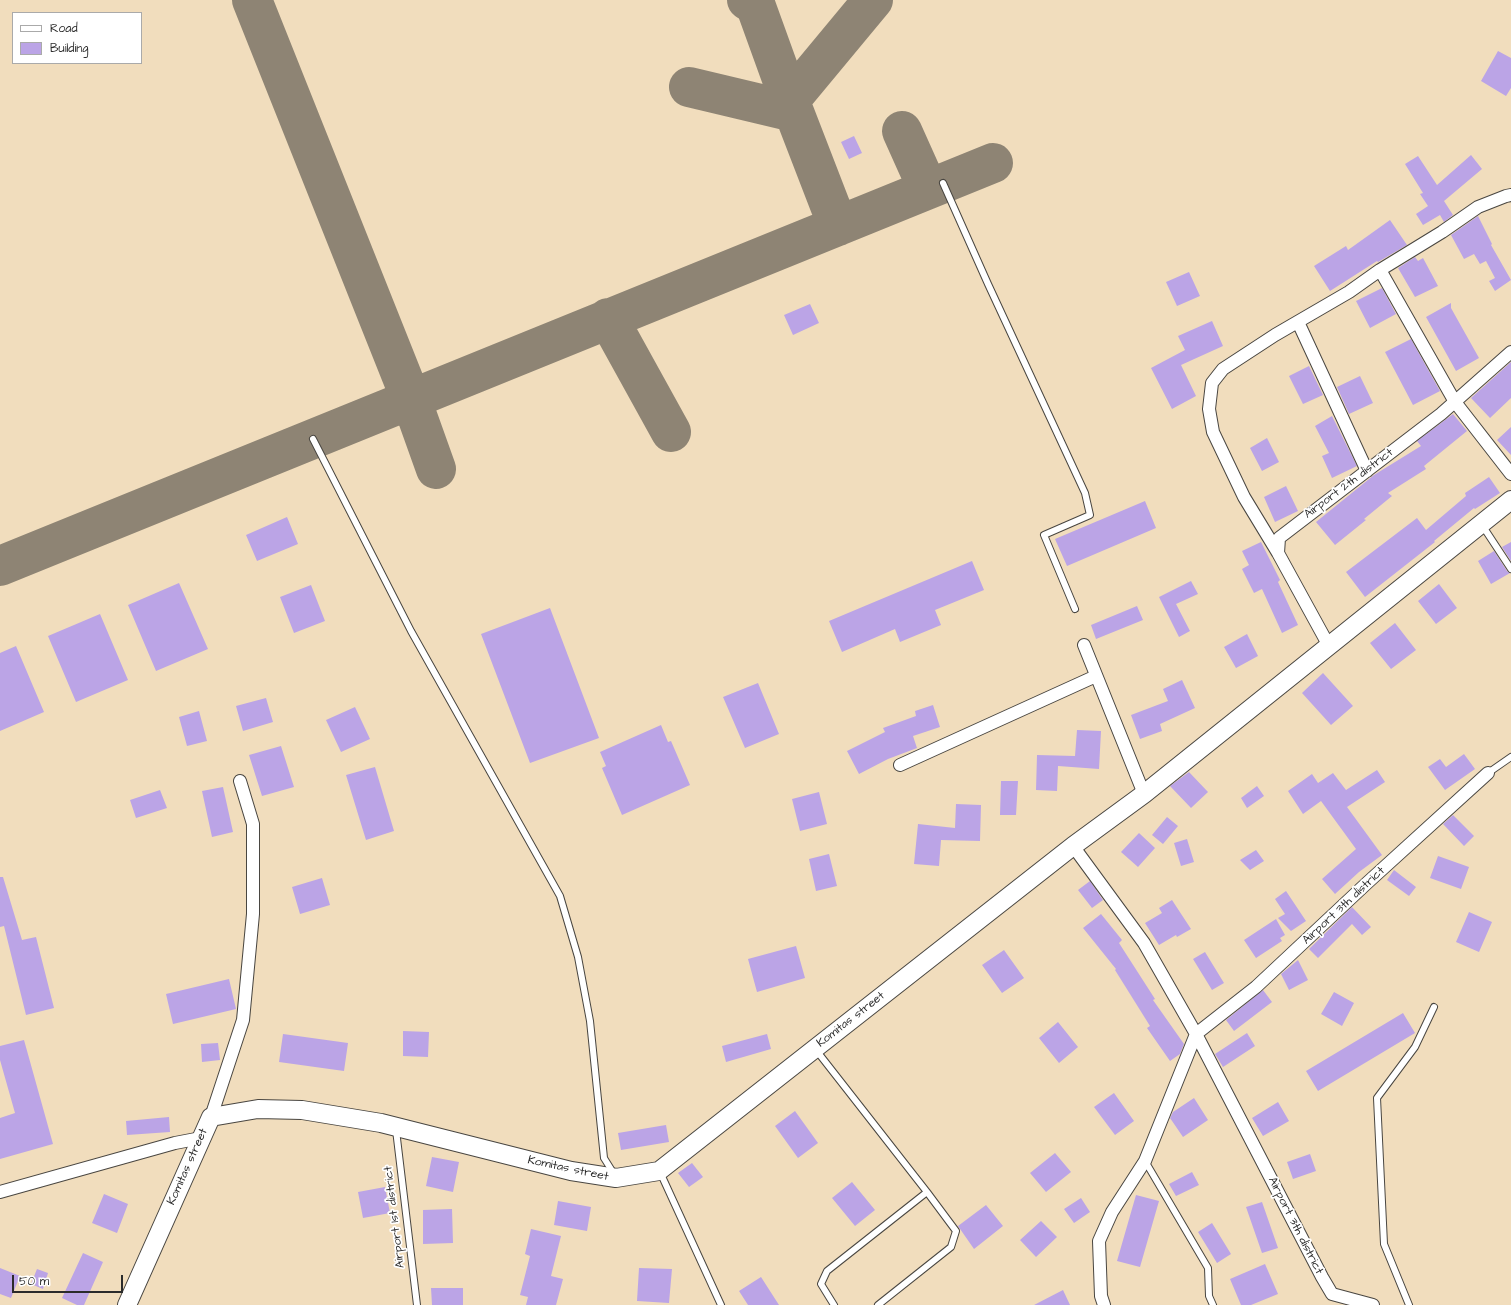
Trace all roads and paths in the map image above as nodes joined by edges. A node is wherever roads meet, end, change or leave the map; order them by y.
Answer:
1 (943, 183) dead end
2 (1511, 196) edge
3 (1380, 270) junction
4 (1298, 322) junction
5 (1511, 352) edge
6 (1455, 402) junction
7 (313, 439) dead end
8 (1366, 471) junction
9 (1511, 474) edge
10 (1511, 500) edge
11 (1481, 524) junction
12 (1278, 553) junction
13 (1511, 569) edge
14 (1075, 610) dead end
15 (1084, 645) dead end
16 (1329, 646) junction
17 (1096, 676) junction
18 (1511, 757) edge
19 (900, 765) dead end
20 (1488, 773) joint
21 (240, 781) dead end
22 (1144, 794) junction
23 (1073, 846) junction
24 (1434, 1007) dead end
25 (1196, 1034) junction
26 (815, 1049) junction
27 (211, 1117) junction
28 (396, 1127) junction
29 (201, 1138) junction
30 (1145, 1161) junction
31 (659, 1171) junction
32 (616, 1178) junction
33 (0, 1192) edge
34 (927, 1192) junction
35 (128, 1305) edge
36 (417, 1305) edge
37 (721, 1305) edge
38 (834, 1305) edge
39 (878, 1305) edge
40 (1104, 1305) edge
41 (1213, 1305) edge
42 (1373, 1305) edge
43 (1409, 1305) edge

1 - 14 lane
2 - 3 street
3 - 4 street
3 - 6 street
4 - 8 street
4 - 12 street
5 - 6 street, Airport 2th district
6 - 8 street, Airport 2th district
6 - 9 street
7 - 32 lane
8 - 12 street, Airport 2th district
10 - 11 main road, Komitas street
11 - 13 lane
11 - 16 main road, Komitas street
12 - 16 street
15 - 17 street
16 - 22 main road, Komitas street
17 - 19 street
17 - 22 street
18 - 20 lane
20 - 25 street, Airport 3th district
21 - 27 street
22 - 23 main road, Komitas street
23 - 25 street, Airport 3th district
23 - 26 main road, Komitas street
24 - 43 lane
25 - 30 street
25 - 42 street, Airport 3th district
26 - 31 main road, Komitas street
26 - 34 lane
27 - 28 main road, Komitas street
27 - 29 main road, Komitas street
28 - 32 main road, Komitas street
28 - 36 lane, Airport 1st district
29 - 33 street
29 - 35 main road, Komitas street
30 - 40 street
30 - 41 lane
31 - 32 main road, Komitas street
31 - 37 lane
34 - 38 lane
34 - 39 lane

